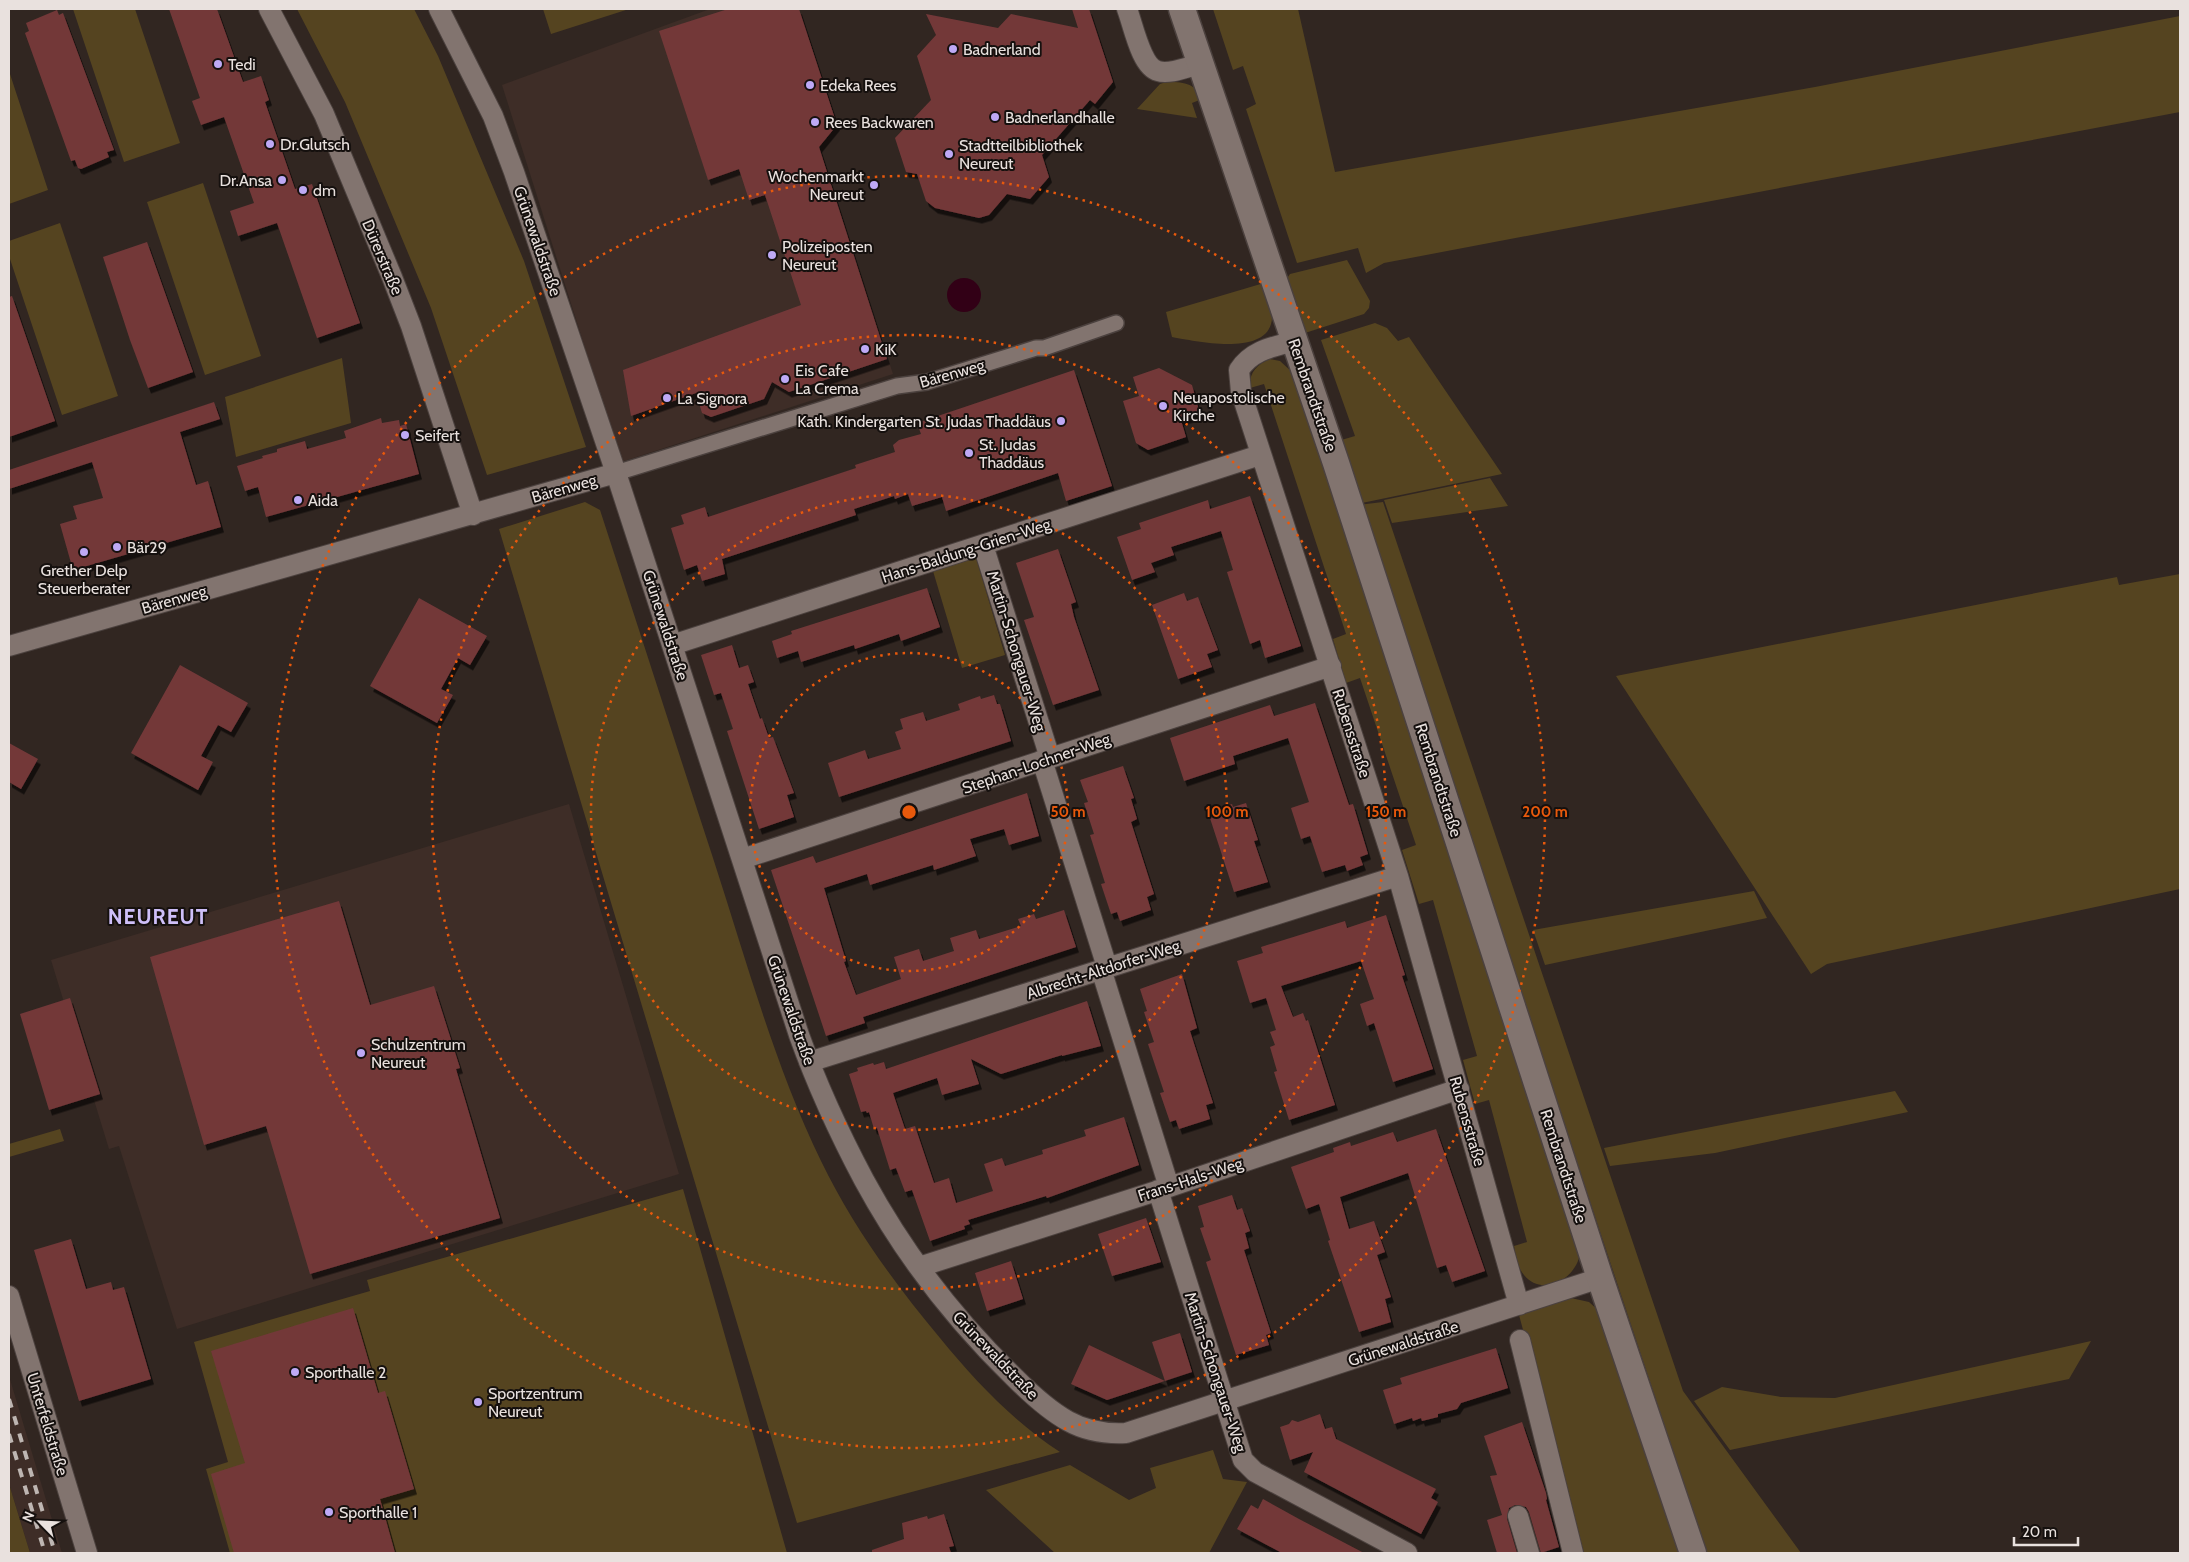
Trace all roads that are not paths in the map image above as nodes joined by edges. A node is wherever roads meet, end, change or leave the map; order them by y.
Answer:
1 (269, 9) edge
2 (439, 9) edge
3 (1127, 9) edge
4 (1182, 9) edge
5 (1201, 64) junction
6 (1116, 323) dead end
7 (1295, 341) junction
8 (1260, 455) junction
9 (616, 473) junction
10 (473, 514) junction
11 (983, 545) junction
12 (672, 645) junction
13 (9, 646) edge
14 (1331, 666) junction
15 (1046, 759) junction
16 (742, 859) junction
17 (1398, 876) junction
18 (1104, 968) junction
19 (809, 1062) junction
20 (1460, 1089) junction
21 (1164, 1188) junction
22 (920, 1267) junction
23 (1600, 1278) junction
24 (9, 1296) edge
25 (1519, 1305) junction
26 (1520, 1340) dead end
27 (1225, 1402) junction
28 (1518, 1516) dead end
29 (87, 1553) edge
30 (1407, 1553) edge
31 (1529, 1553) edge
32 (1573, 1553) edge
33 (1692, 1553) edge

1 - 10 street, Dürerstraße
2 - 9 street, Grünewaldstraße
3 - 5 street
4 - 5 street, Rembrandtstraße
5 - 7 street, Rembrandtstraße
6 - 9 street, Bärenweg
7 - 8 street, Rubensstraße
7 - 23 street, Rembrandtstraße
8 - 11 street, Hans-Baldung-Grien-Weg
8 - 14 street, Rubensstraße
9 - 10 street, Bärenweg
9 - 12 street, Grünewaldstraße
10 - 13 street, Bärenweg
11 - 12 street, Hans-Baldung-Grien-Weg
11 - 15 street, Martin-Schongauer-Weg
12 - 16 street, Grünewaldstraße
14 - 15 street, Stephan-Lochner-Weg
14 - 17 street, Rubensstraße
15 - 16 street, Stephan-Lochner-Weg
15 - 18 street, Martin-Schongauer-Weg
16 - 19 street, Grünewaldstraße
17 - 18 street, Albrecht-Altdorfer-Weg
17 - 20 street, Rubensstraße
18 - 19 street, Albrecht-Altdorfer-Weg
18 - 21 street, Martin-Schongauer-Weg
19 - 22 street, Grünewaldstraße
20 - 21 street, Frans-Hals-Weg
20 - 25 street, Rubensstraße
21 - 22 street, Frans-Hals-Weg
21 - 27 street, Martin-Schongauer-Weg
22 - 27 street, Grünewaldstraße
23 - 25 street, Grünewaldstraße
23 - 33 street, Rembrandtstraße
24 - 29 street, Unterfeldstraße
25 - 27 street, Grünewaldstraße
26 - 32 street
27 - 30 street, Martin-Schongauer-Weg
28 - 31 street

